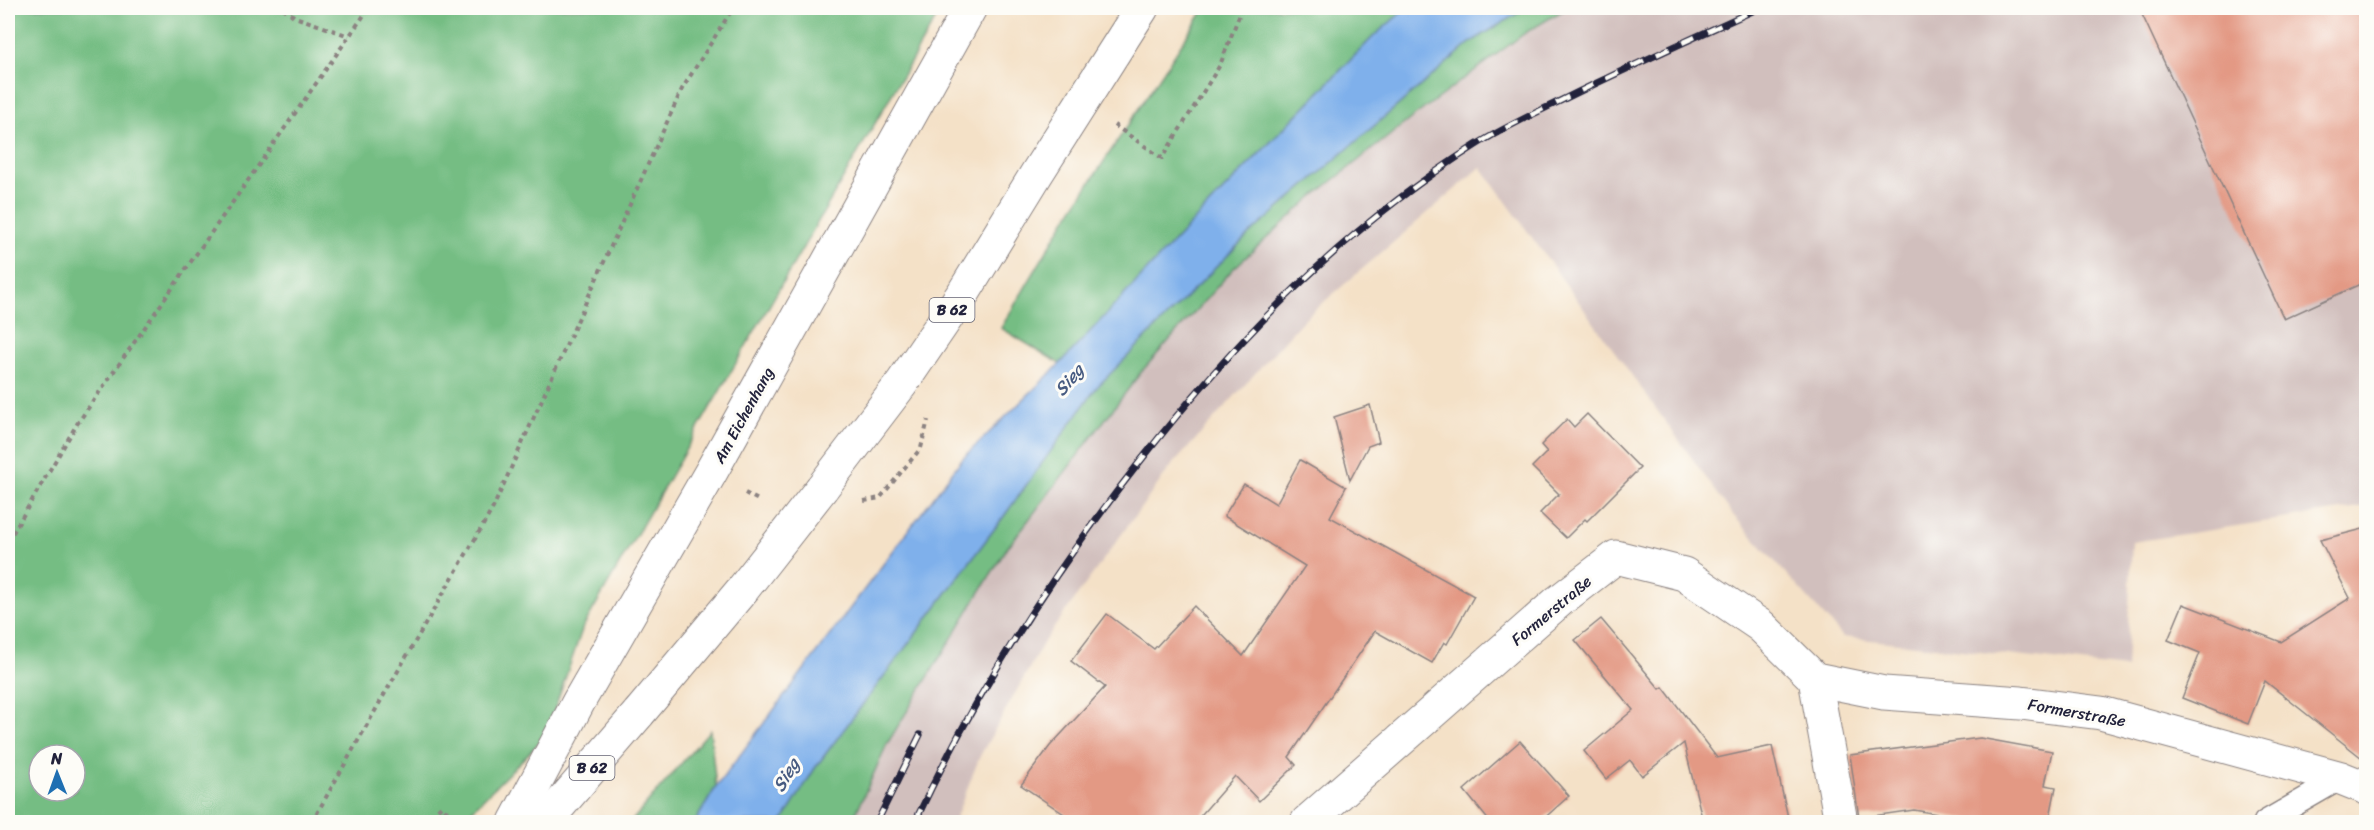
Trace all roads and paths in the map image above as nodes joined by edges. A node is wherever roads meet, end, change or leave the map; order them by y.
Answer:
1 (283, 8) edge
2 (369, 8) edge
3 (733, 8) edge
4 (970, 8) edge
5 (1142, 8) edge
6 (1242, 8) edge
7 (350, 36) junction
8 (1171, 145) dead end
9 (8, 541) edge
10 (1815, 679) junction
11 (2354, 783) edge
12 (312, 822) edge
13 (425, 822) edge
14 (458, 822) edge
15 (515, 822) edge
16 (545, 822) edge
17 (1307, 822) edge
18 (1841, 822) edge
19 (2265, 822) edge

1 - 7 path
2 - 7 path
3 - 12 path
4 - 15 street, Am Eichenhang
5 - 16 street, B 62, bridge
6 - 8 path
7 - 9 path
10 - 11 street, Formerstraße
10 - 17 street, Formerstraße
10 - 18 street
11 - 19 lane
13 - 14 path

